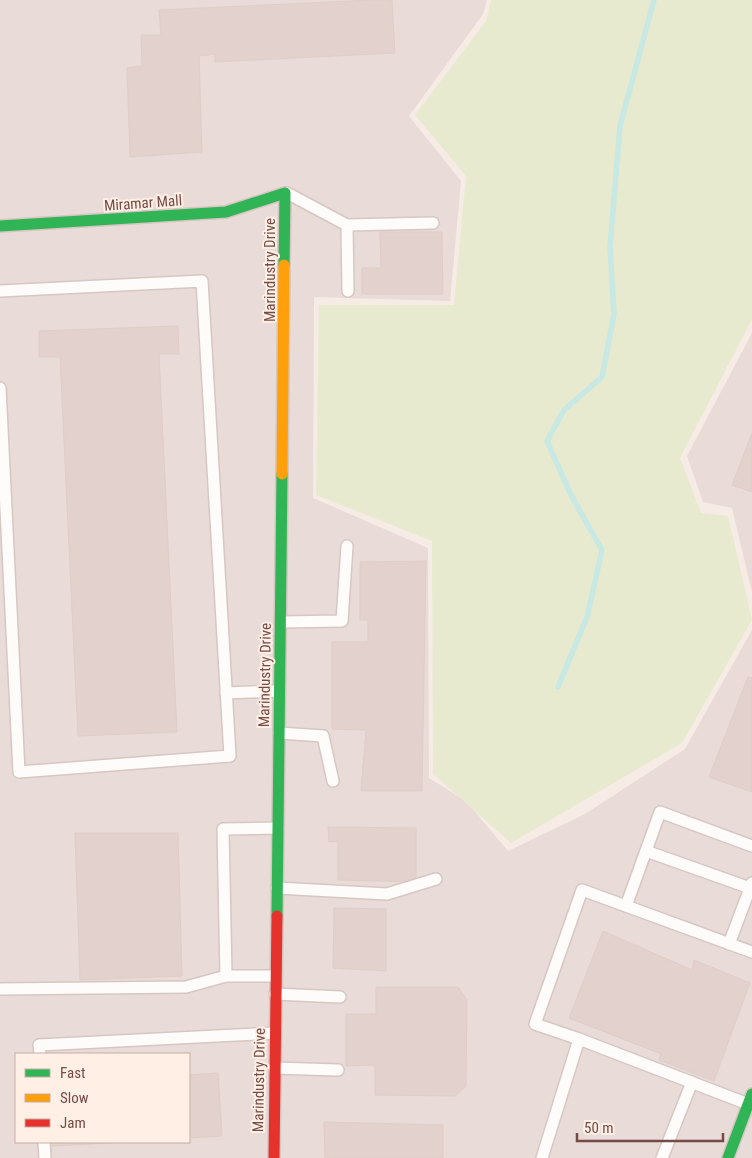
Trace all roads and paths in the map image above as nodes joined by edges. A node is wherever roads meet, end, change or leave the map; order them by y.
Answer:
1 (285, 192) junction
2 (432, 223) dead end
3 (347, 225) junction
4 (0, 226) edge
5 (348, 290) dead end
6 (0, 291) edge
7 (0, 388) edge
8 (347, 546) dead end
9 (280, 622) junction
10 (280, 692) junction
11 (226, 693) junction
12 (279, 733) junction
13 (333, 781) dead end
14 (278, 828) junction
15 (752, 846) edge
16 (646, 851) junction
17 (436, 879) dead end
18 (751, 885) edge
19 (277, 888) junction
20 (626, 906) junction
21 (730, 944) junction
22 (752, 952) edge
23 (226, 976) junction
24 (276, 976) junction
25 (0, 989) edge
26 (275, 994) junction
27 (340, 997) dead end
28 (275, 1033) junction
29 (579, 1039) junction
30 (40, 1053) edge
31 (274, 1068) junction
32 (338, 1070) dead end
33 (692, 1082) junction
34 (750, 1099) edge
35 (44, 1143) edge
36 (45, 1158) edge
37 (274, 1158) edge
38 (542, 1158) edge
39 (662, 1158) edge
40 (728, 1158) edge

1 - 3 lane
1 - 4 street, Miramar Mall
1 - 9 street, Marindustry Drive
2 - 3 lane
3 - 5 lane
6 - 11 lane
7 - 11 lane
8 - 9 lane
9 - 10 street, Marindustry Drive
10 - 11 lane
10 - 12 street, Marindustry Drive
12 - 13 lane
12 - 14 street, Marindustry Drive
14 - 19 street, Marindustry Drive
14 - 23 lane
15 - 16 lane
16 - 18 lane
16 - 20 lane
17 - 19 lane
18 - 21 lane
19 - 24 street, Marindustry Drive
20 - 21 lane
20 - 29 lane
21 - 22 lane
23 - 24 lane
23 - 25 lane
24 - 26 street, Marindustry Drive
26 - 27 lane
26 - 28 street, Marindustry Drive
28 - 30 lane
28 - 31 street, Marindustry Drive
29 - 33 lane
29 - 38 lane
31 - 32 lane
31 - 37 street, Marindustry Drive
33 - 34 lane
33 - 39 lane
34 - 40 street
35 - 36 lane

